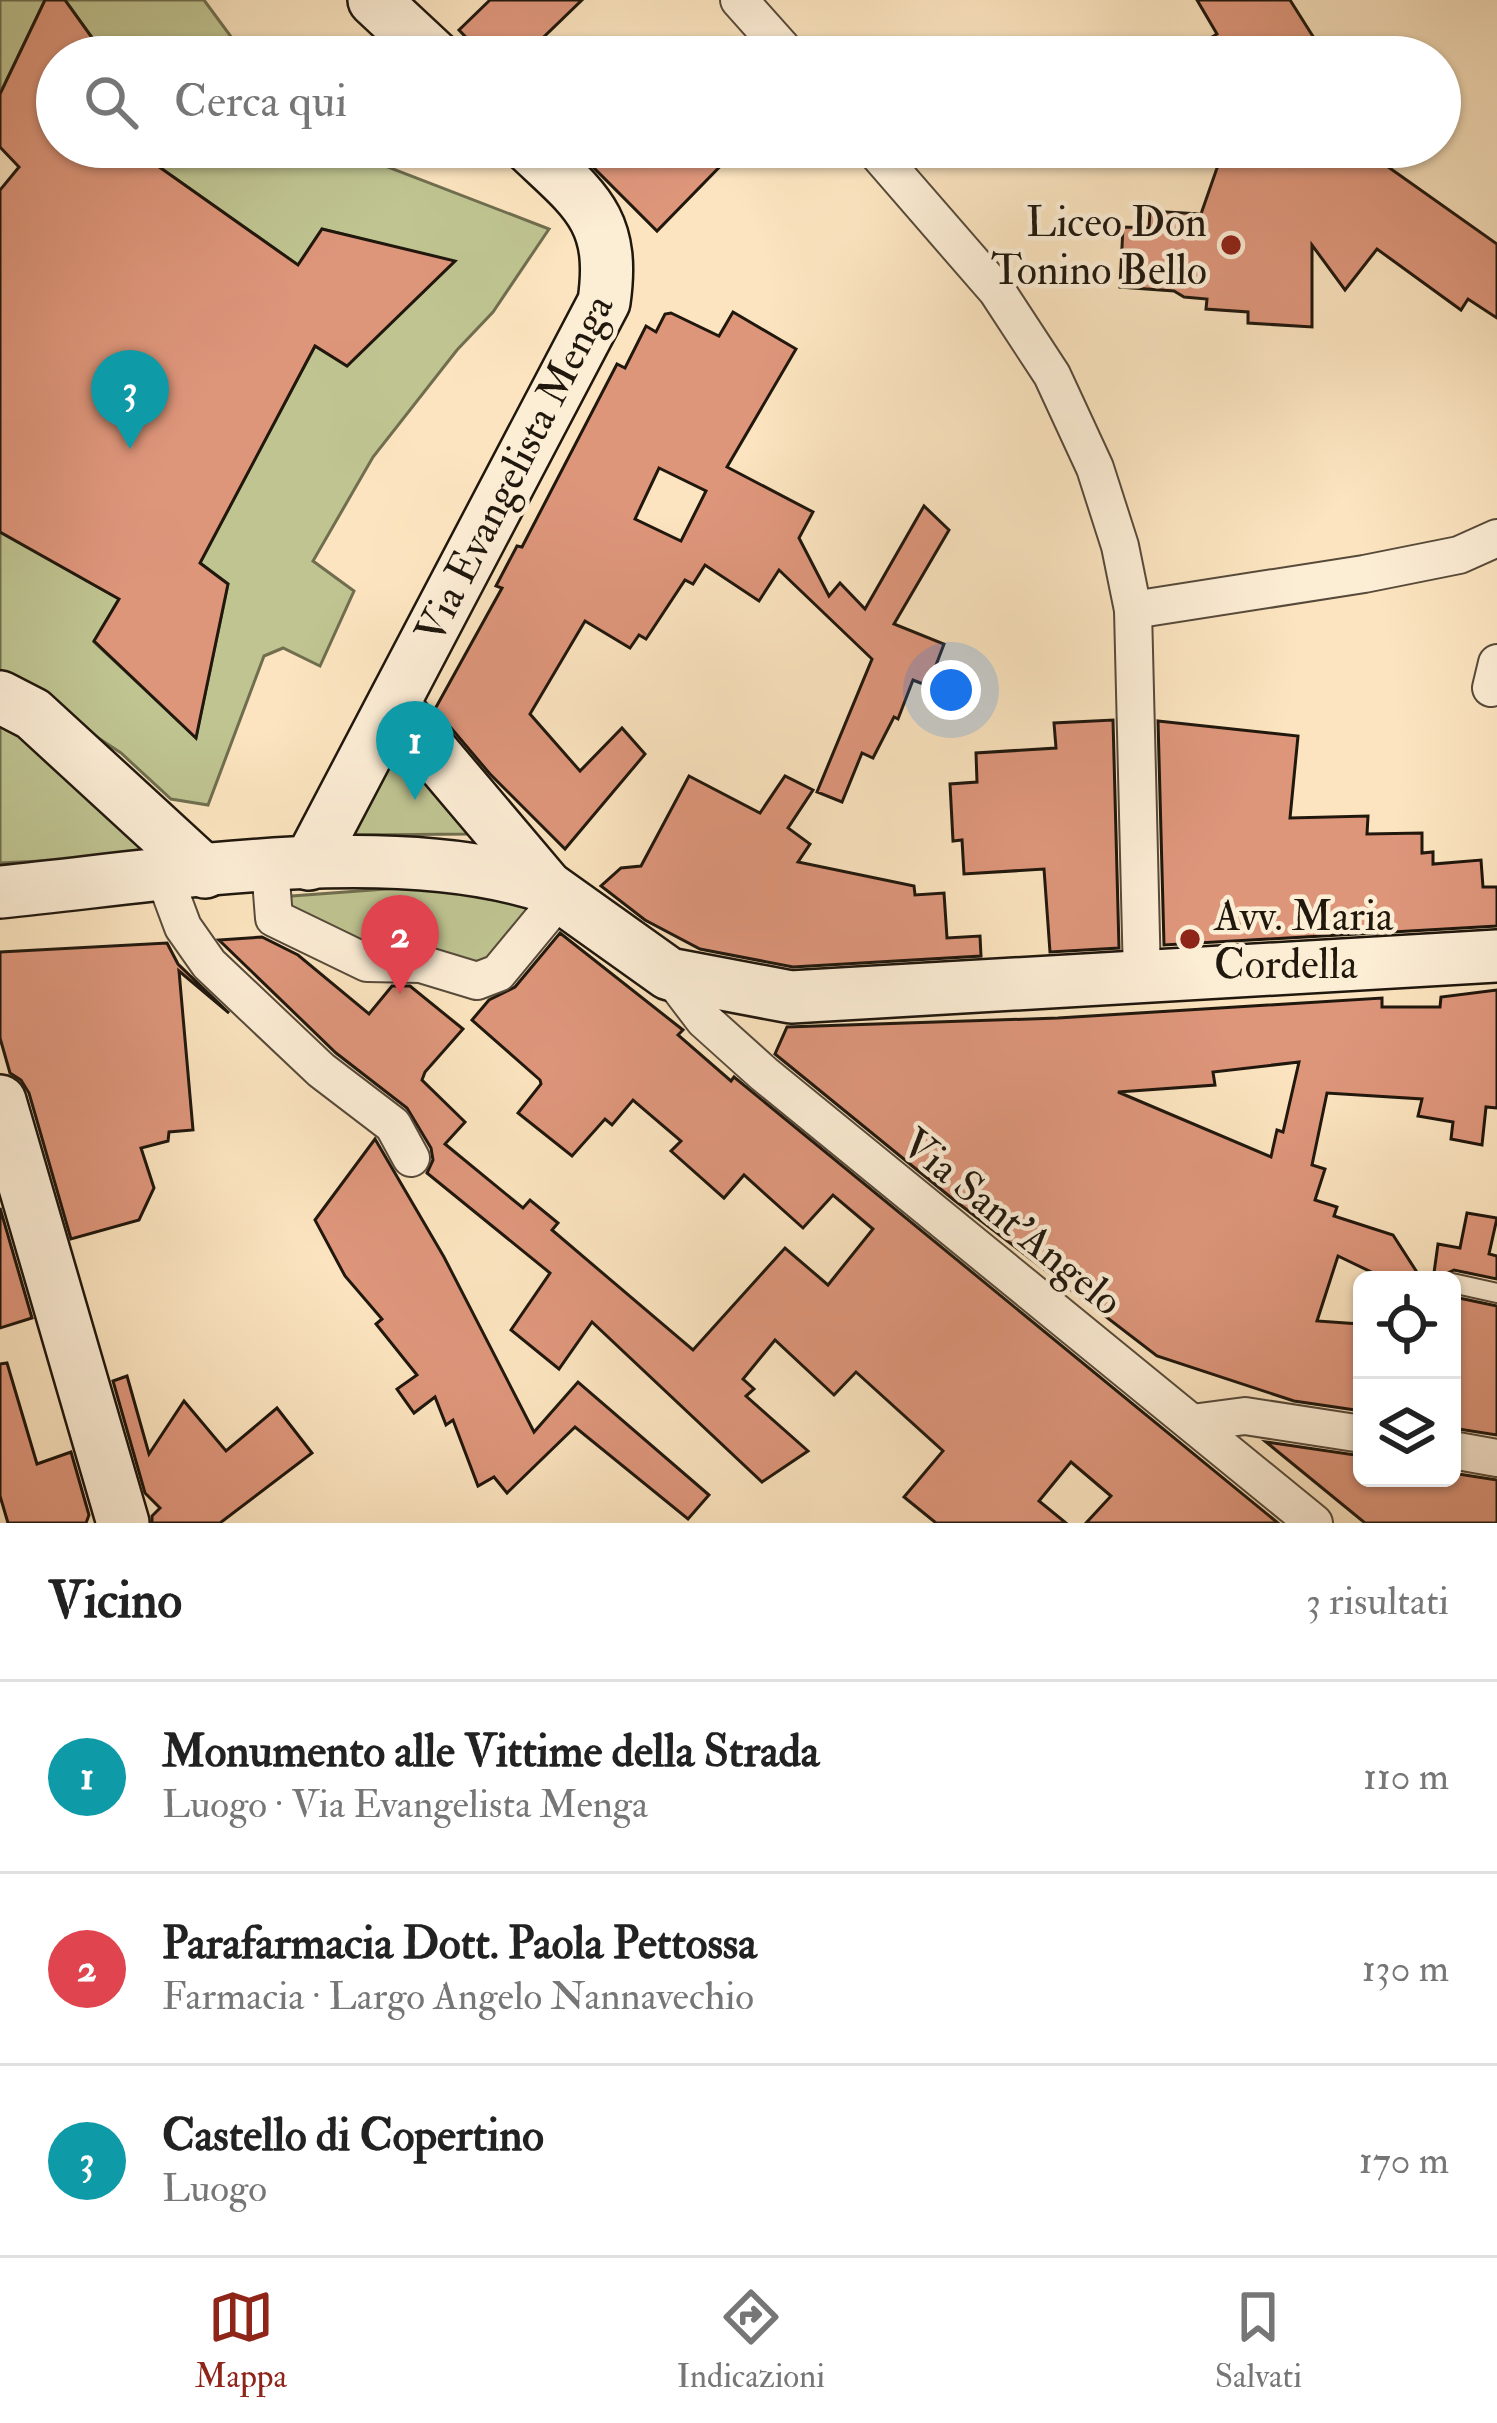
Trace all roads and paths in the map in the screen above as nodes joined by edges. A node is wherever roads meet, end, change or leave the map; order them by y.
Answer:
1 (739, 0) edge
2 (389, 4) edge
3 (416, 36) edge
4 (771, 36) edge
5 (552, 168) edge
6 (890, 168) edge
7 (1497, 538) edge
8 (1132, 610) junction
9 (0, 697) edge
10 (393, 705) junction
11 (290, 865) junction
12 (184, 874) junction
13 (0, 892) edge
14 (554, 892) junction
15 (1497, 956) edge
16 (669, 974) junction
17 (1142, 977) junction
18 (0, 1102) edge
19 (411, 1158) dead end
20 (1461, 1285) edge
21 (1497, 1293) edge
22 (1192, 1424) junction
23 (1353, 1433) edge
24 (1461, 1452) edge
25 (1497, 1458) edge
26 (123, 1523) edge
27 (1314, 1523) edge

1 - 4 street
2 - 3 street
5 - 10 street, Via Evangelista Menga
6 - 8 street
7 - 8 street
8 - 17 street
9 - 12 street
10 - 11 street, Via Evangelista Menga
10 - 14 street
11 - 12 street
11 - 14 street
11 - 14 street
12 - 13 street
12 - 19 street
14 - 16 street
15 - 17 street
16 - 17 street
16 - 22 street, Via Sant'Angelo
18 - 26 street
20 - 21 lane
22 - 23 street
22 - 27 street, Via Sant'Angelo
24 - 25 street

